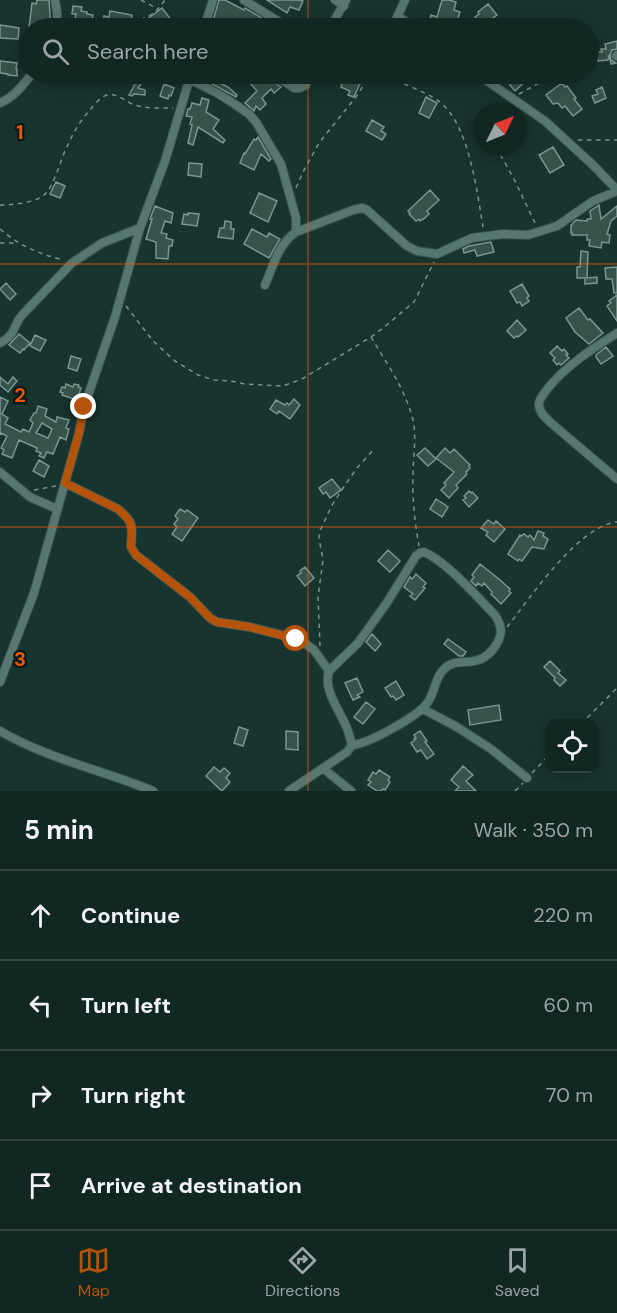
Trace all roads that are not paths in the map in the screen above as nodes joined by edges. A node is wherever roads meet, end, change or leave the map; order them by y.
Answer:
1 (55, 0) edge
2 (213, 0) edge
3 (244, 0) edge
4 (335, 0) edge
5 (405, 0) edge
6 (345, 3) edge
7 (398, 16) joint
8 (57, 18) edge
9 (207, 18) edge
10 (273, 18) edge
11 (336, 18) edge
12 (401, 18) edge
13 (24, 84) edge
14 (188, 84) edge
15 (203, 84) edge
16 (288, 84) edge
17 (306, 84) dead end
18 (492, 84) edge
19 (0, 103) edge
20 (617, 190) edge
21 (140, 228) junction
22 (296, 232) junction
23 (265, 285) dead end
24 (617, 333) edge
25 (0, 343) edge
26 (0, 472) edge
27 (617, 479) edge
28 (65, 483) junction
29 (57, 509) junction
30 (329, 671) junction
31 (0, 682) edge
32 (423, 709) junction
33 (0, 730) edge
34 (352, 745) junction
35 (324, 769) junction
36 (527, 778) dead end
37 (153, 791) edge
38 (289, 791) edge
39 (351, 791) edge

1 - 8 street
2 - 9 street
3 - 10 street
4 - 6 street
5 - 7 street
6 - 11 street
7 - 12 street
13 - 19 street
14 - 21 street
15 - 22 street
16 - 17 street
18 - 20 street
20 - 22 street
21 - 25 street
21 - 28 street
22 - 23 street
24 - 27 street
26 - 29 street
28 - 29 street
28 - 30 street
29 - 31 street
30 - 32 street
30 - 34 street
32 - 34 street
32 - 36 street
33 - 37 street
34 - 35 street
35 - 38 street
35 - 39 street

